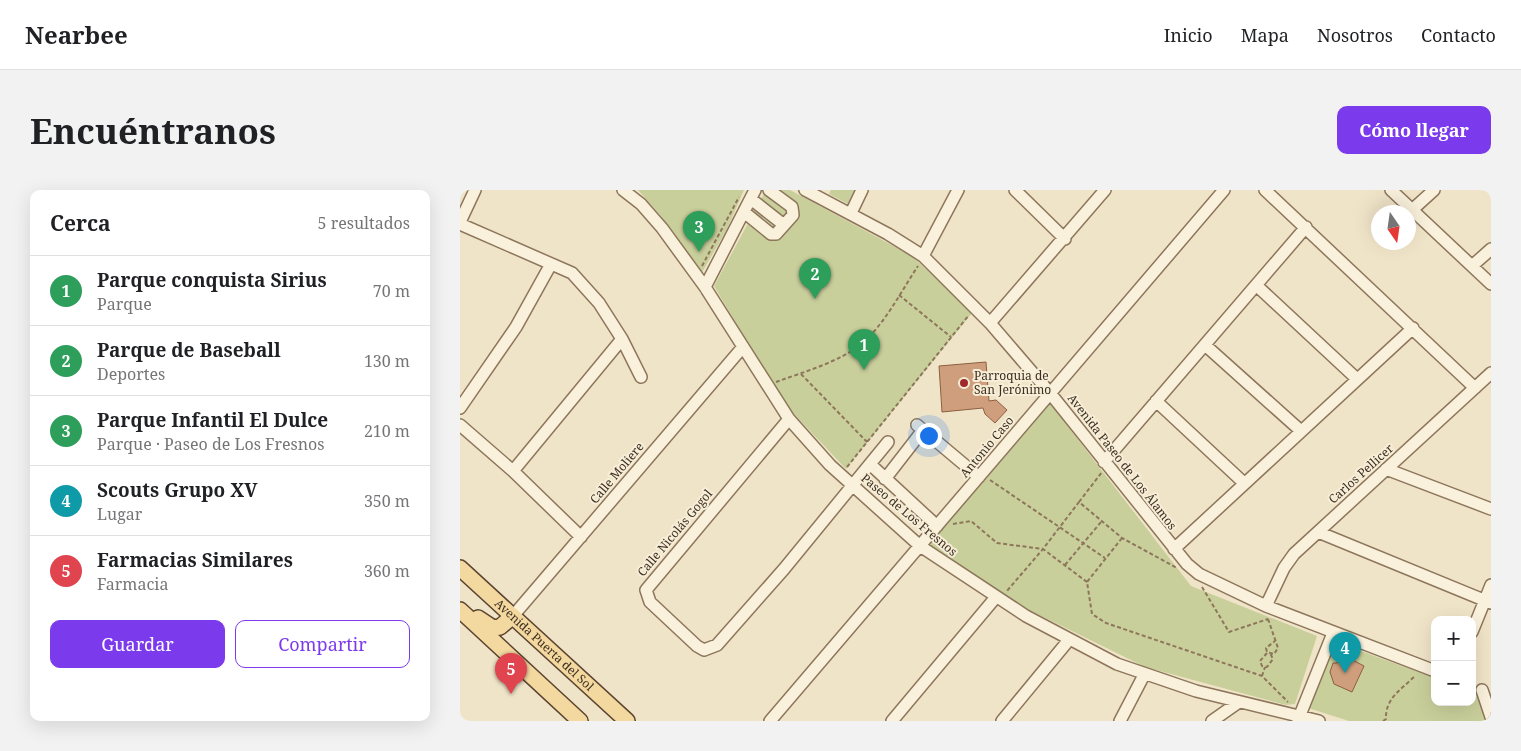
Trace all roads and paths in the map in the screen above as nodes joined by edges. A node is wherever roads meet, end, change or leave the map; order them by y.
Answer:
1 (475, 190) edge
2 (622, 190) edge
3 (769, 190) edge
4 (805, 190) edge
5 (862, 190) edge
6 (958, 190) edge
7 (1015, 190) edge
8 (1105, 190) edge
9 (1224, 190) edge
10 (1264, 190) edge
11 (1391, 190) edge
12 (1434, 190) edge
13 (749, 193) edge
14 (1407, 205) edge
15 (1416, 206) edge
16 (744, 212) junction
17 (851, 213) junction
18 (1416, 214) edge
19 (460, 222) edge
20 (784, 225) junction
21 (1306, 227) junction
22 (1065, 240) junction
23 (1491, 249) edge
24 (923, 256) junction
25 (551, 264) junction
26 (1472, 266) junction
27 (699, 272) dead end
28 (1491, 284) edge
29 (1256, 286) junction
30 (705, 287) junction
31 (899, 295) junction
32 (974, 308) junction
33 (990, 324) junction
34 (1413, 328) junction
35 (951, 337) junction
36 (622, 339) junction
37 (1205, 345) junction
38 (742, 348) junction
39 (1491, 373) edge
40 (800, 374) junction
41 (641, 377) dead end
42 (1357, 379) junction
43 (767, 385) junction
44 (1475, 388) junction
45 (1050, 393) junction
46 (1156, 401) junction
47 (460, 408) edge
48 (789, 419) junction
49 (460, 425) edge
50 (1301, 431) junction
51 (868, 442) junction
52 (888, 442) dead end
53 (1105, 464) junction
54 (871, 466) junction
55 (1386, 469) junction
56 (513, 471) junction
57 (840, 474) junction
58 (980, 475) junction
59 (885, 479) junction
60 (1244, 483) junction
61 (853, 487) junction
62 (1079, 502) junction
63 (1491, 509) edge
64 (1101, 522) junction
65 (953, 524) dead end
66 (937, 526) junction
67 (1060, 528) junction
68 (1318, 532) junction
69 (581, 537) junction
70 (1122, 538) junction
71 (1083, 543) junction
72 (920, 546) junction
73 (1174, 548) junction
74 (1043, 549) junction
75 (1105, 558) junction
76 (1065, 565) junction
77 (460, 568) edge
78 (1178, 568) dead end
79 (1087, 582) junction
80 (1491, 585) edge
81 (1202, 587) dead end
82 (996, 597) junction
83 (1488, 601) edge
84 (460, 602) edge
85 (1266, 606) junction
86 (460, 610) edge
87 (513, 616) junction
88 (1268, 619) junction
89 (1476, 624) edge
90 (1333, 633) junction
91 (1068, 640) junction
92 (1275, 641) junction
93 (1269, 653) junction
94 (1265, 666) junction
95 (1431, 670) edge
96 (1144, 675) junction
97 (1262, 676) junction
98 (1415, 676) dead end
99 (1482, 690) edge
100 (1239, 702) junction
101 (1491, 717) edge
102 (1299, 718) edge
103 (580, 721) edge
104 (627, 721) edge
105 (770, 721) edge
106 (892, 721) edge
107 (1002, 721) edge
108 (1120, 721) edge
109 (1212, 721) edge
110 (1319, 721) edge
111 (1383, 721) edge

1 - 19 street
2 - 30 street, Paseo de Los Fresnos
3 - 20 street
4 - 17 street, Avenida Paseo de Los Álamos
5 - 17 street
6 - 24 street
7 - 22 street
8 - 22 street
9 - 45 street, Antonio Caso
10 - 21 street
11 - 14 street
12 - 15 street
13 - 16 street
13 - 20 street
13 - 27 path
16 - 20 street
16 - 30 street
17 - 24 street, Avenida Paseo de Los Álamos
18 - 26 street
19 - 25 street
21 - 29 street
21 - 34 street
22 - 33 street
23 - 26 street
24 - 31 path
24 - 32 street, Avenida Paseo de Los Álamos
25 - 36 street
25 - 47 street
26 - 28 street
29 - 37 street
29 - 42 street
30 - 38 street, Paseo de Los Fresnos
31 - 35 path
31 - 40 path
32 - 33 street, Avenida Paseo de Los Álamos
32 - 35 path
33 - 45 street, Avenida Paseo de Los Álamos
34 - 42 street
34 - 44 street
35 - 51 path
36 - 41 street
36 - 56 street
37 - 46 street
37 - 50 street
38 - 43 street, Paseo de Los Fresnos
38 - 69 street, Calle Moliere
39 - 44 street, Carlos Pellicer
40 - 43 path
40 - 51 path
42 - 50 street
43 - 48 street, Paseo de Los Fresnos
44 - 55 street, Carlos Pellicer
45 - 53 street, Avenida Paseo de Los Álamos
45 - 58 street, Antonio Caso
46 - 53 street
46 - 60 street
48 - 57 street, Paseo de Los Fresnos
48 - 61 street, Calle Nicolás Gogol
49 - 56 street
50 - 60 street
51 - 57 path
52 - 54 street
53 - 62 path
53 - 73 street, Avenida Paseo de Los Álamos
54 - 59 street
54 - 61 street
55 - 63 street
55 - 68 street, Carlos Pellicer
56 - 69 street
57 - 61 street, Paseo de Los Fresnos
58 - 59 street
58 - 66 street, Antonio Caso
58 - 67 path
59 - 66 street
60 - 73 street
61 - 72 street, Paseo de Los Fresnos
62 - 64 path
62 - 67 path
64 - 70 path
64 - 71 path
65 - 74 path
66 - 72 street, Antonio Caso
67 - 71 path
67 - 74 path
68 - 83 street
68 - 85 street, Carlos Pellicer
69 - 87 street, Calle Moliere
70 - 75 path
70 - 78 path
71 - 75 path
71 - 76 path
72 - 82 street, Paseo de Los Fresnos
72 - 105 street, Antonio Caso
73 - 85 street, Avenida Paseo de Los Álamos
74 - 76 path
74 - 82 path
75 - 79 path
76 - 79 path
77 - 87 main road, Avenida Puerta del Sol
79 - 97 path
80 - 83 street
81 - 88 path
82 - 91 street, Paseo de Los Fresnos
82 - 106 street
83 - 89 street
84 - 87 main road
85 - 88 path
85 - 90 street, Avenida Paseo de Los Álamos
86 - 103 main road
87 - 104 main road, Avenida Puerta del Sol
88 - 92 path
90 - 95 street, Avenida Paseo de Los Álamos
90 - 102 street
91 - 96 street, Paseo de Los Fresnos
91 - 107 street
92 - 93 path
92 - 93 path
93 - 94 path
93 - 94 path
94 - 97 path
96 - 100 street, Paseo de Los Fresnos
96 - 108 street
97 - 102 path
98 - 111 path
99 - 101 street
100 - 102 street, Paseo de Los Fresnos
100 - 109 street
102 - 110 street, Paseo de Los Fresnos

